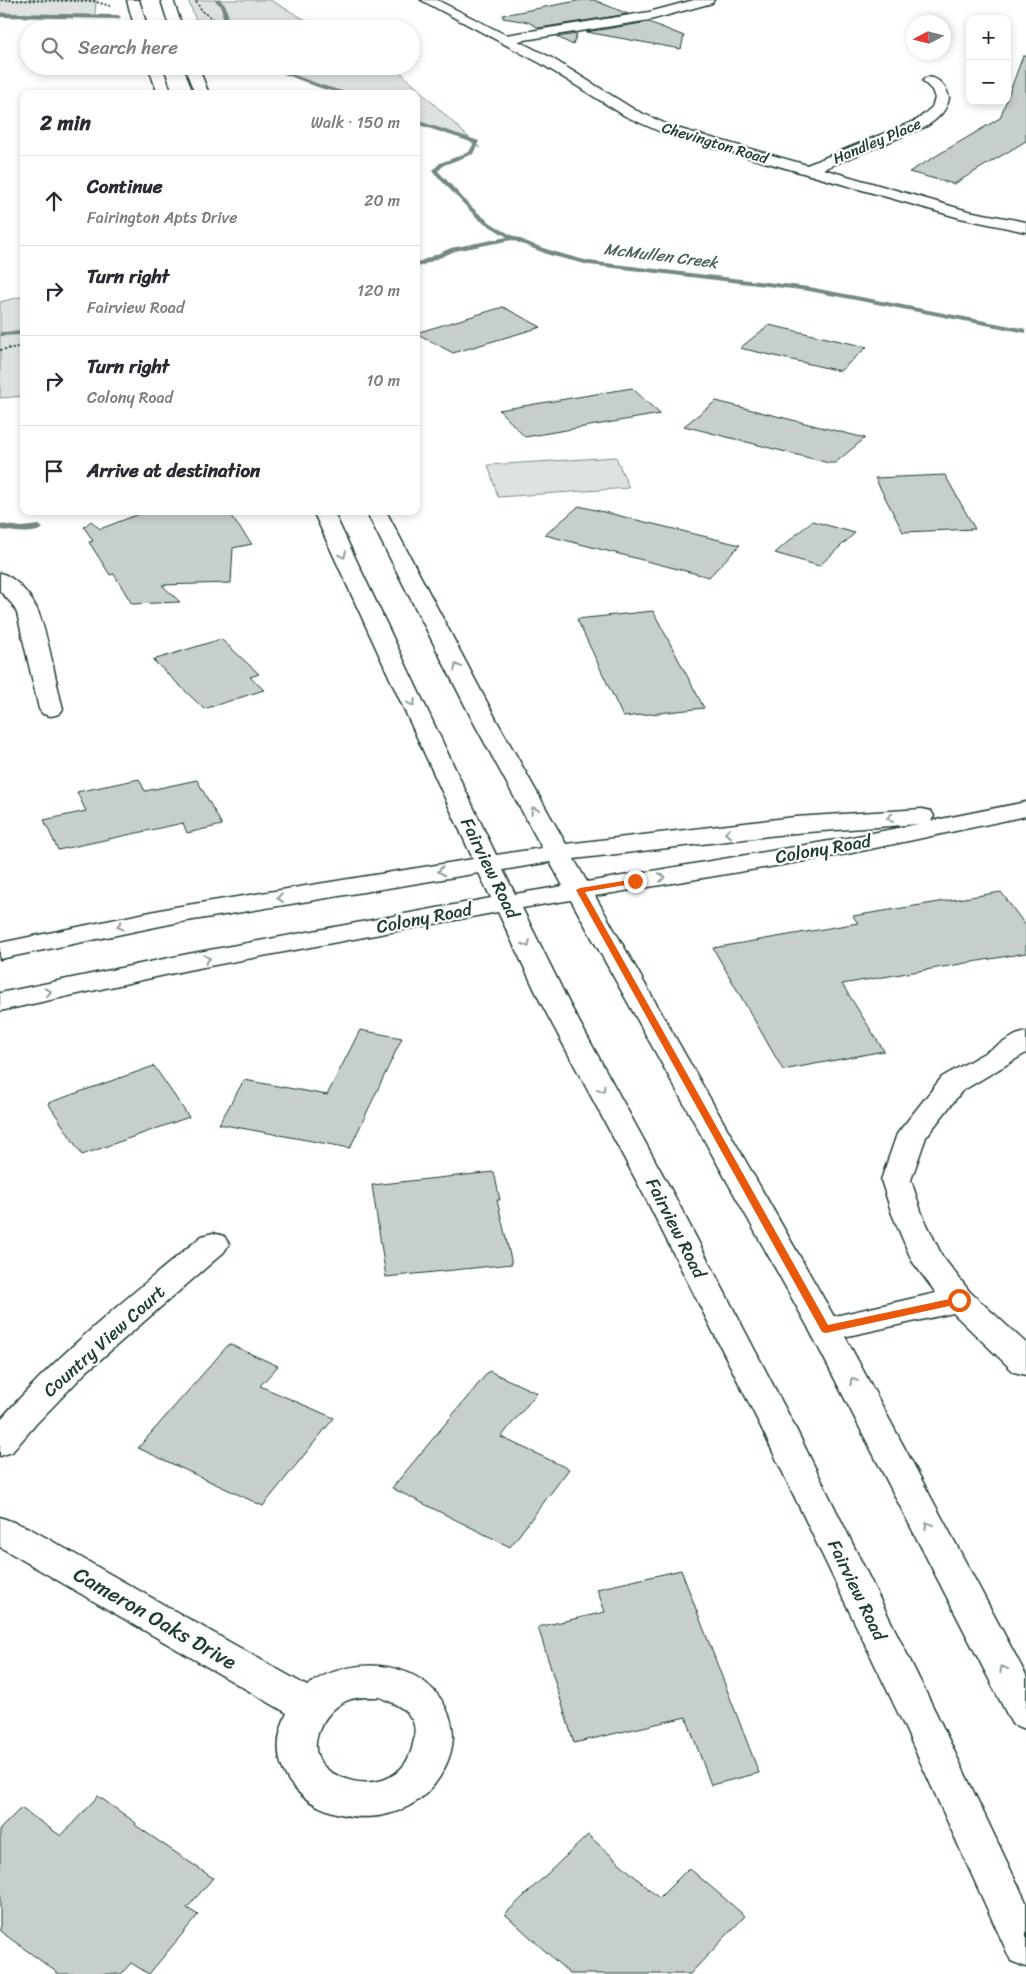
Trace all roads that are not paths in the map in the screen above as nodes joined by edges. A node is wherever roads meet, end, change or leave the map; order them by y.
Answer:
1 (133, 0) edge
2 (167, 0) edge
3 (427, 0) edge
4 (708, 0) edge
5 (139, 20) edge
6 (174, 20) edge
7 (504, 40) junction
8 (158, 75) edge
9 (195, 75) edge
10 (930, 81) dead end
11 (164, 90) edge
12 (200, 90) edge
13 (808, 170) junction
14 (1026, 227) edge
15 (325, 515) edge
16 (378, 515) edge
17 (0, 579) edge
18 (51, 709) dead end
19 (558, 853) junction
20 (489, 863) junction
21 (580, 890) junction
22 (506, 902) junction
23 (0, 951) edge
24 (0, 1002) edge
25 (1026, 1041) edge
26 (213, 1244) dead end
27 (959, 1300) junction
28 (826, 1329) junction
29 (1026, 1363) edge
30 (0, 1443) edge
31 (0, 1531) edge
32 (310, 1707) dead end
33 (1026, 1712) edge
34 (1026, 1947) edge

1 - 5 main road
2 - 6 main road
3 - 7 main road, Chevington Road
4 - 7 main road
7 - 13 main road, Chevington Road
8 - 11 main road
9 - 12 main road
10 - 13 main road, Handley Place
13 - 14 main road, Chevington Road
15 -> 20 main road, Fairview Road
19 -> 16 main road
17 - 18 main road
19 - 20 main road, Colony Road
19 - 21 main road
21 -> 19 main road, Colony Road
20 - 22 main road, Fairview Road
20 -> 23 main road, Colony Road
21 - 22 main road, Colony Road
21 - 28 main road
24 -> 22 main road, Colony Road
22 -> 34 main road, Fairview Road
25 - 27 main road
26 - 30 main road, Country View Court
27 - 28 main road
27 - 29 main road
33 -> 28 main road
31 - 32 main road, Cameron Oaks Drive

